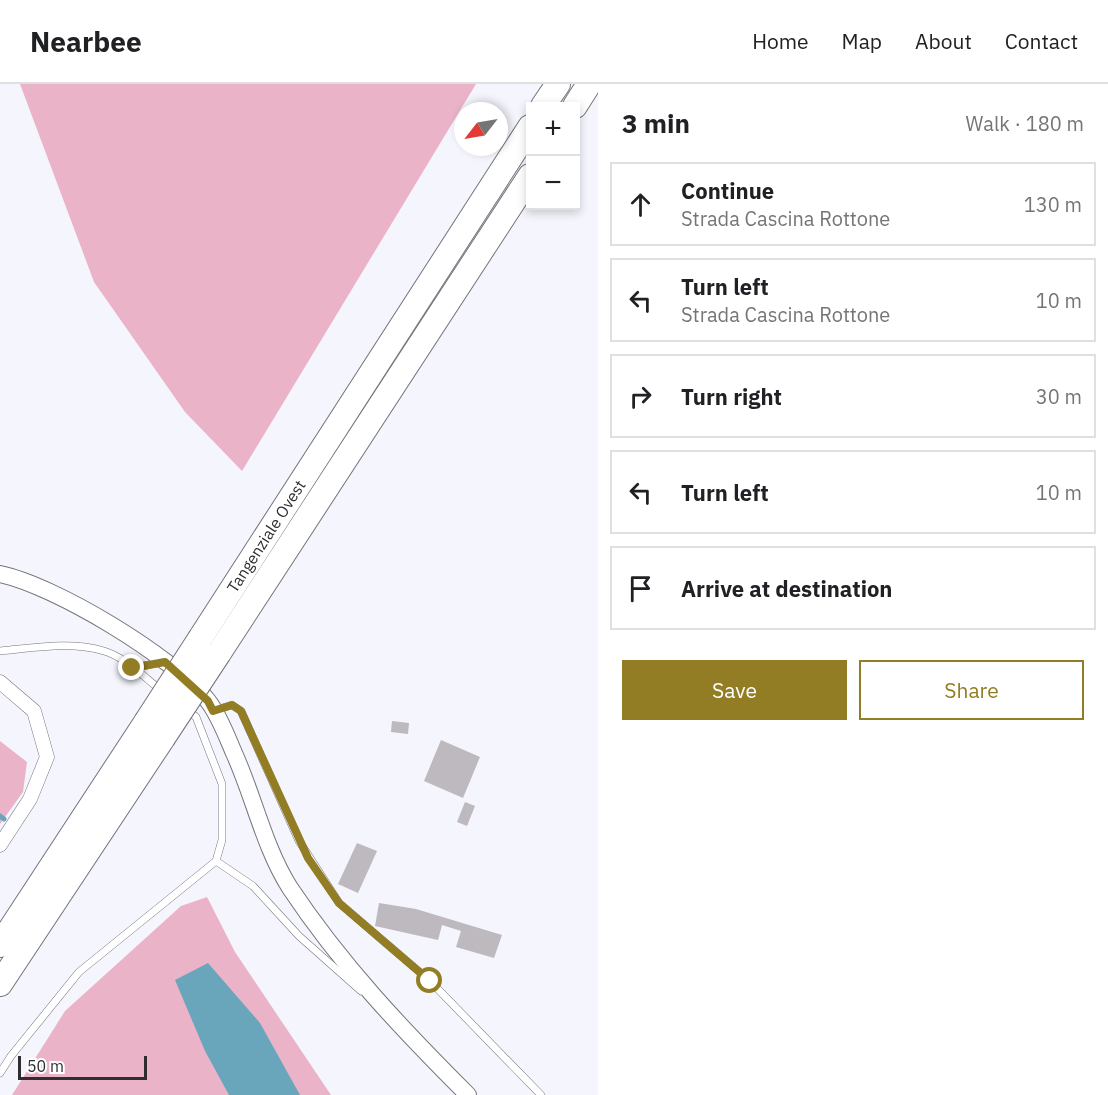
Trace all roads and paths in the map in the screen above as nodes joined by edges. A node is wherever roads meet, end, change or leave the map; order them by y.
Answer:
1 (558, 84) edge
2 (589, 84) edge
3 (546, 102) edge
4 (578, 102) edge
5 (526, 135) edge
6 (526, 184) edge
7 (0, 574) edge
8 (0, 651) edge
9 (165, 662) junction
10 (132, 668) junction
11 (0, 682) edge
12 (171, 698) dead end
13 (180, 704) dead end
14 (213, 711) junction
15 (154, 730) junction
16 (0, 845) edge
17 (216, 861) junction
18 (0, 945) edge
19 (0, 984) edge
20 (384, 1010) junction
21 (0, 1074) edge
22 (468, 1095) edge
23 (541, 1095) edge

1 - 3 highway
2 - 4 highway
5 - 15 highway, Tangenziale Ovest, bridge
6 - 15 highway, Tangenziale Ovest, bridge
7 - 9 street
8 - 10 lane
9 - 10 lane
9 - 14 street
10 - 12 lane
11 - 16 street
13 - 17 lane
14 - 20 street
14 - 23 lane
15 - 18 highway, Tangenziale Ovest
15 - 19 highway, Tangenziale Ovest
17 - 20 lane
17 - 21 lane
20 - 22 street

